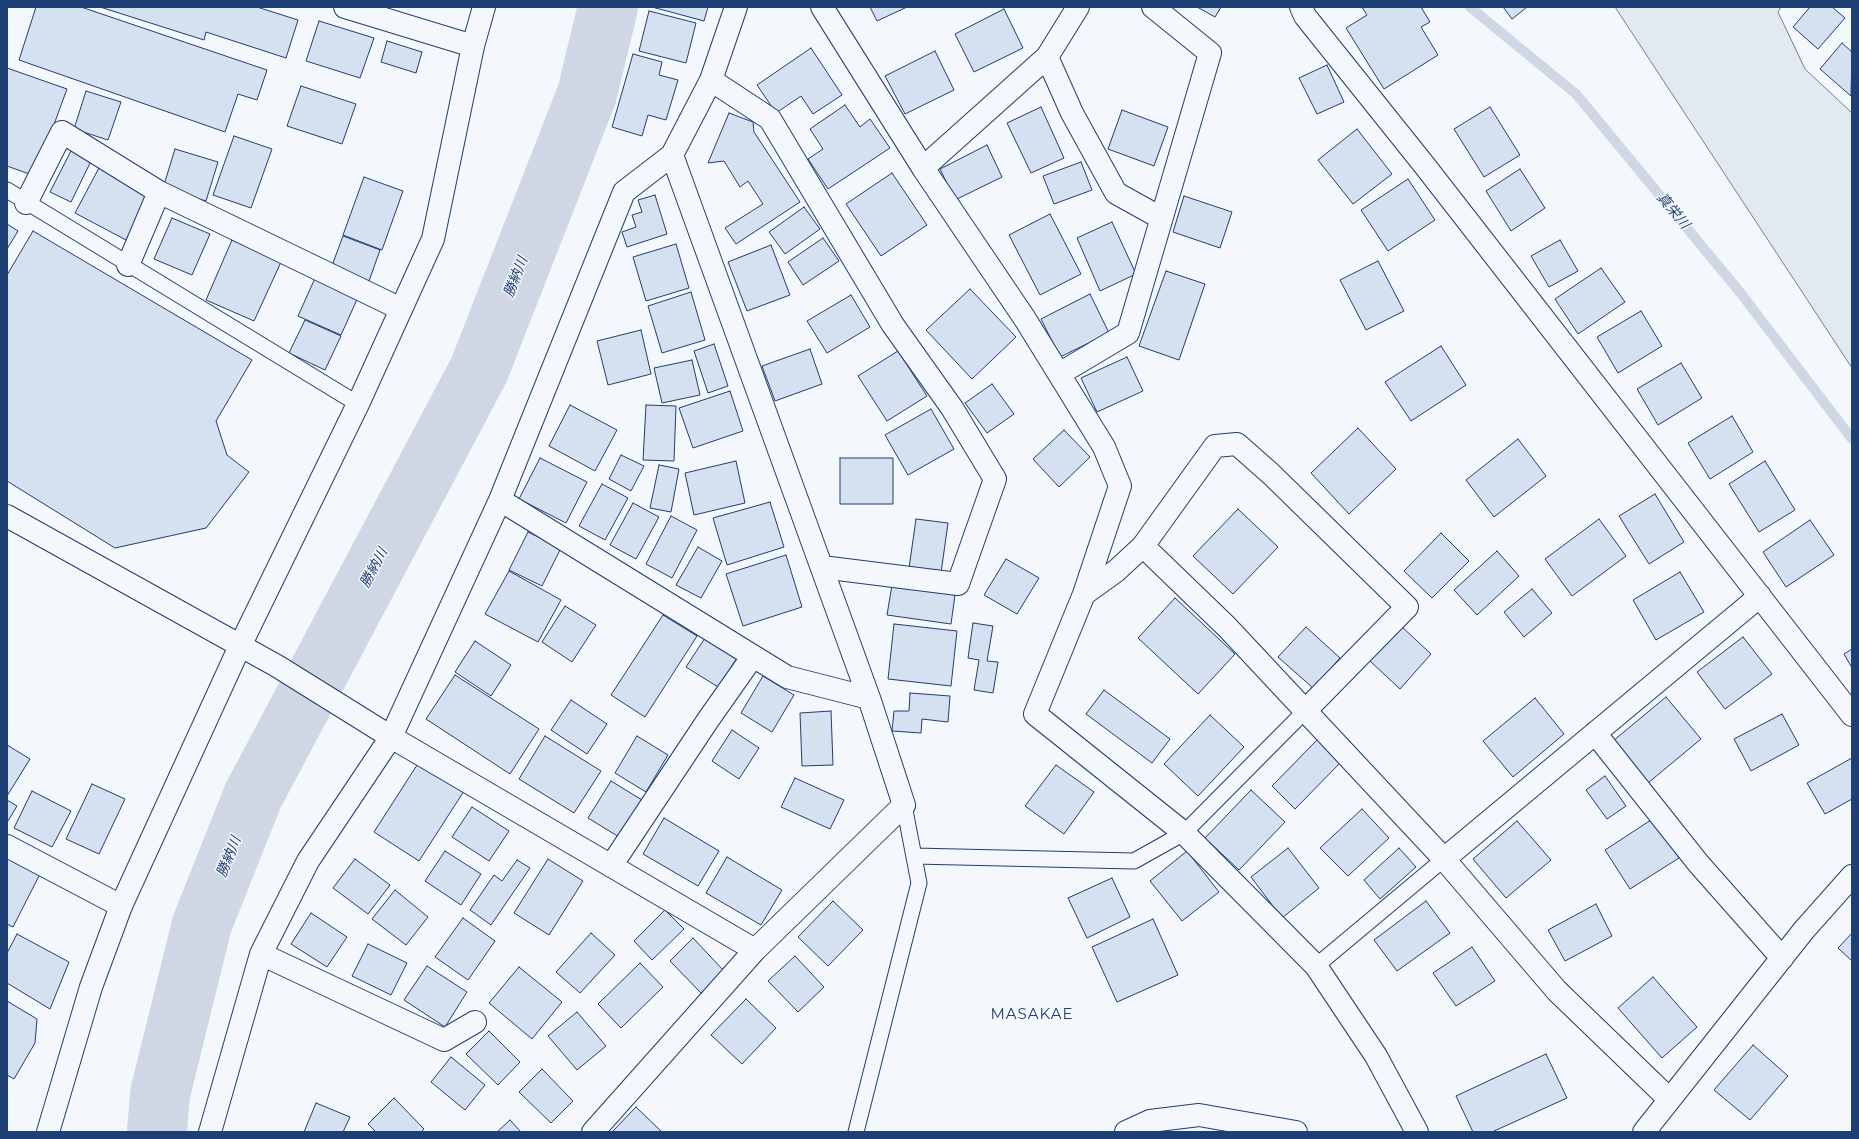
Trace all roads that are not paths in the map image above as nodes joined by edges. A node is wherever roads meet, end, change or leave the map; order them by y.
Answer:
1 (346, 7) edge
2 (484, 7) edge
3 (736, 7) edge
4 (822, 7) edge
5 (1078, 7) edge
6 (1153, 7) edge
7 (1301, 7) edge
8 (473, 46) junction
9 (1047, 57) junction
10 (711, 80) junction
11 (672, 155) junction
12 (923, 168) junction
13 (7, 190) edge
14 (159, 192) junction
15 (26, 202) junction
16 (1161, 218) junction
17 (128, 265) junction
18 (401, 309) junction
19 (1059, 374) junction
20 (358, 404) junction
21 (500, 500) junction
22 (7, 516) edge
23 (1143, 546) junction
24 (822, 567) junction
25 (1084, 594) junction
26 (1760, 596) junction
27 (240, 646) junction
28 (753, 656) junction
29 (869, 698) junction
30 (1305, 711) junction
31 (1852, 715) edge
32 (385, 732) junction
33 (1595, 733) junction
34 (904, 805) junction
35 (1184, 833) junction
36 (7, 846) edge
37 (914, 856) junction
38 (1444, 859) junction
39 (611, 866) junction
40 (1852, 876) edge
41 (121, 906) junction
42 (755, 950) junction
43 (261, 954) junction
44 (1782, 958) junction
45 (1316, 966) junction
46 (475, 1022) dead end
47 (1669, 1099) junction
48 (48, 1132) edge
49 (210, 1132) edge
50 (592, 1132) edge
51 (856, 1132) edge
52 (1126, 1132) edge
53 (1296, 1132) edge
54 (1417, 1132) edge
55 (1644, 1132) edge

1 - 8 street
2 - 8 street
3 - 10 street
4 - 12 street
5 - 9 street
6 - 16 street
7 - 26 street
8 - 18 street
9 - 12 street
9 - 16 street
10 - 11 street
10 - 24 street
11 - 21 street
11 - 24 street
12 - 19 street
13 - 15 lane
14 - 15 street
14 - 17 street
14 - 18 street
15 - 17 lane
16 - 19 street
17 - 20 lane
18 - 20 street
19 - 25 street
20 - 27 street
21 - 28 street
21 - 32 street
22 - 27 street
23 - 25 street
23 - 30 street
23 - 30 street
24 - 29 street
25 - 35 street
26 - 31 street
26 - 33 street
27 - 32 street
27 - 41 street
28 - 29 street
28 - 39 street
29 - 34 street
30 - 35 lane
30 - 38 street
32 - 39 street
32 - 43 street
33 - 38 street
33 - 44 street
34 - 37 lane
34 - 42 street
35 - 37 lane
35 - 45 street
36 - 41 street
37 - 51 lane
38 - 45 lane
38 - 47 street
39 - 42 street
40 - 44 street
41 - 48 street
42 - 50 street
43 - 46 street
43 - 49 street
44 - 47 street
45 - 54 street
47 - 55 street
52 - 53 street

